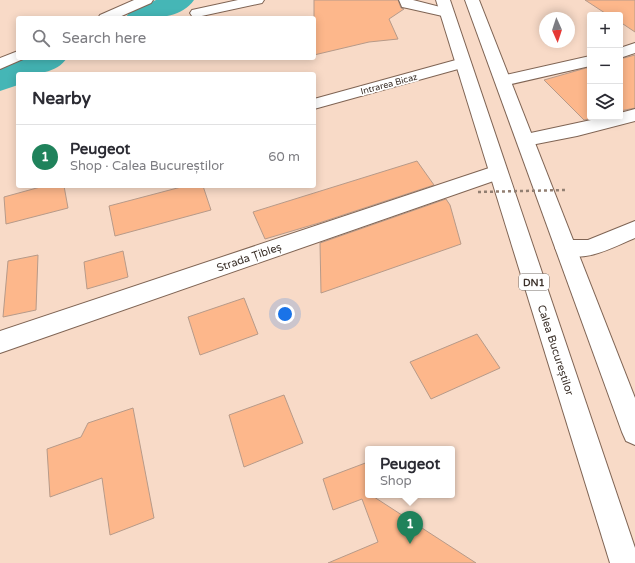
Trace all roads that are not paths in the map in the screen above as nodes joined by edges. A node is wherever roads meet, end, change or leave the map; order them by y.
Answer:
1 (146, 0) edge
2 (406, 0) edge
3 (472, 0) edge
4 (248, 1) edge
5 (445, 7) edge
6 (197, 13) dead end
7 (110, 16) edge
8 (635, 48) edge
9 (623, 52) edge
10 (16, 57) edge
11 (587, 62) edge
12 (464, 63) junction
13 (0, 64) edge
14 (503, 81) junction
15 (316, 103) edge
16 (635, 115) edge
17 (526, 140) junction
18 (498, 172) junction
19 (635, 229) edge
20 (566, 248) junction
21 (0, 342) edge
22 (635, 432) edge
23 (625, 563) edge

1 - 7 main road
2 - 5 main road
3 - 14 main road
4 - 6 main road
5 - 12 main road, Calea Bucureștilor / DN1
8 - 9 main road
10 - 13 main road
11 - 14 main road
12 - 15 main road, Intrarea Bicaz
12 - 18 main road, Calea Bucureștilor / DN1
14 - 17 main road
16 - 17 main road
17 - 20 main road
18 - 21 main road, Strada Țibleș
18 - 23 main road, Calea Bucureștilor / DN1
19 - 20 main road
20 - 22 main road

